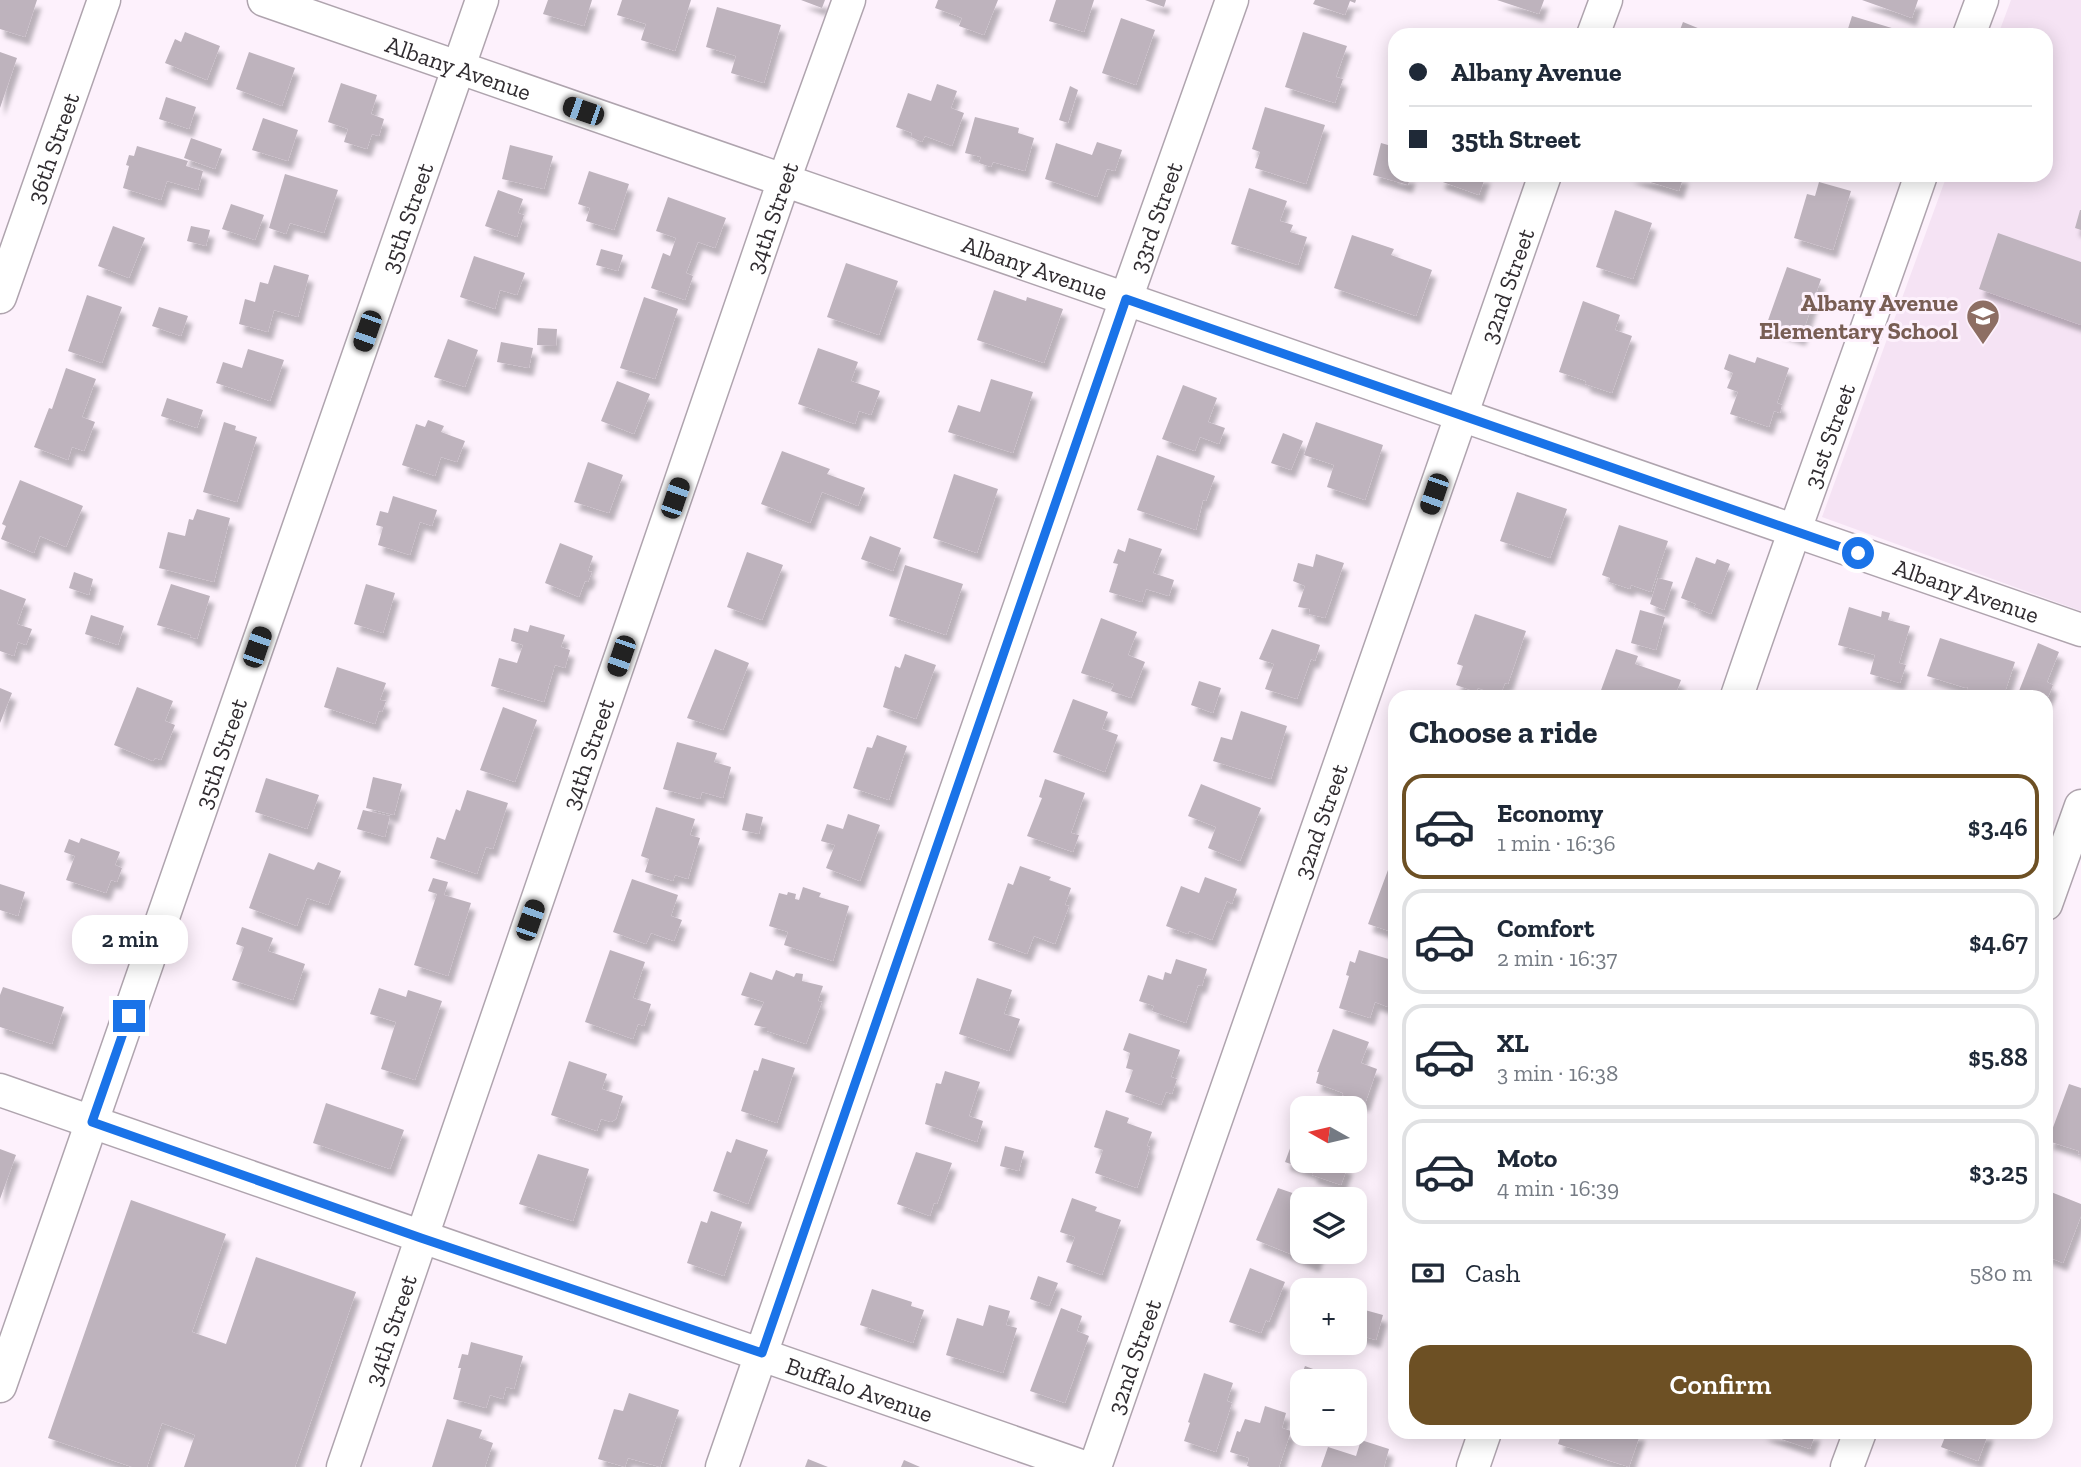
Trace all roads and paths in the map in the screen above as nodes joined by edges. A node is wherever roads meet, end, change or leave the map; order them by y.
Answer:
1 (104, 0) edge
2 (264, 0) edge
3 (482, 0) edge
4 (849, 0) edge
5 (1232, 0) edge
6 (1606, 0) edge
7 (1982, 0) edge
8 (1596, 28) edge
9 (1972, 28) edge
10 (458, 67) junction
11 (784, 180) junction
12 (1543, 182) edge
13 (1919, 182) edge
14 (0, 297) edge
15 (1126, 299) junction
16 (1461, 415) junction
17 (1794, 530) junction
18 (2081, 630) edge
19 (1739, 690) edge
20 (2081, 806) edge
21 (2053, 884) edge
22 (0, 1090) edge
23 (92, 1122) junction
24 (421, 1238) junction
25 (762, 1353) junction
26 (0, 1386) edge
27 (1483, 1439) edge
28 (1857, 1439) edge
29 (343, 1467) edge
30 (722, 1467) edge
31 (1084, 1467) edge
32 (1095, 1467) edge
33 (1473, 1467) edge
34 (1847, 1467) edge

1 - 14 street, 36th Street
2 - 10 street, Albany Avenue
3 - 10 street, 35th Street
4 - 11 street, 34th Street
5 - 15 street, 33rd Street
6 - 8 street
7 - 9 street
10 - 11 street, Albany Avenue
10 - 23 street, 35th Street
11 - 15 street, Albany Avenue
11 - 24 street, 34th Street
12 - 16 street, 32nd Street
13 - 17 street, 31st Street
15 - 16 street, Albany Avenue
15 - 25 street, 33rd Street
16 - 17 street, Albany Avenue
16 - 32 street, 32nd Street
17 - 18 street, Albany Avenue
17 - 19 street, 31st Street
20 - 21 street
22 - 23 street, Buffalo Avenue
23 - 24 street, Buffalo Avenue
23 - 26 street, 35th Street
24 - 25 street, Buffalo Avenue
24 - 29 street, 34th Street
25 - 30 street, 33rd Street
25 - 31 street, Buffalo Avenue
27 - 33 street
28 - 34 street

